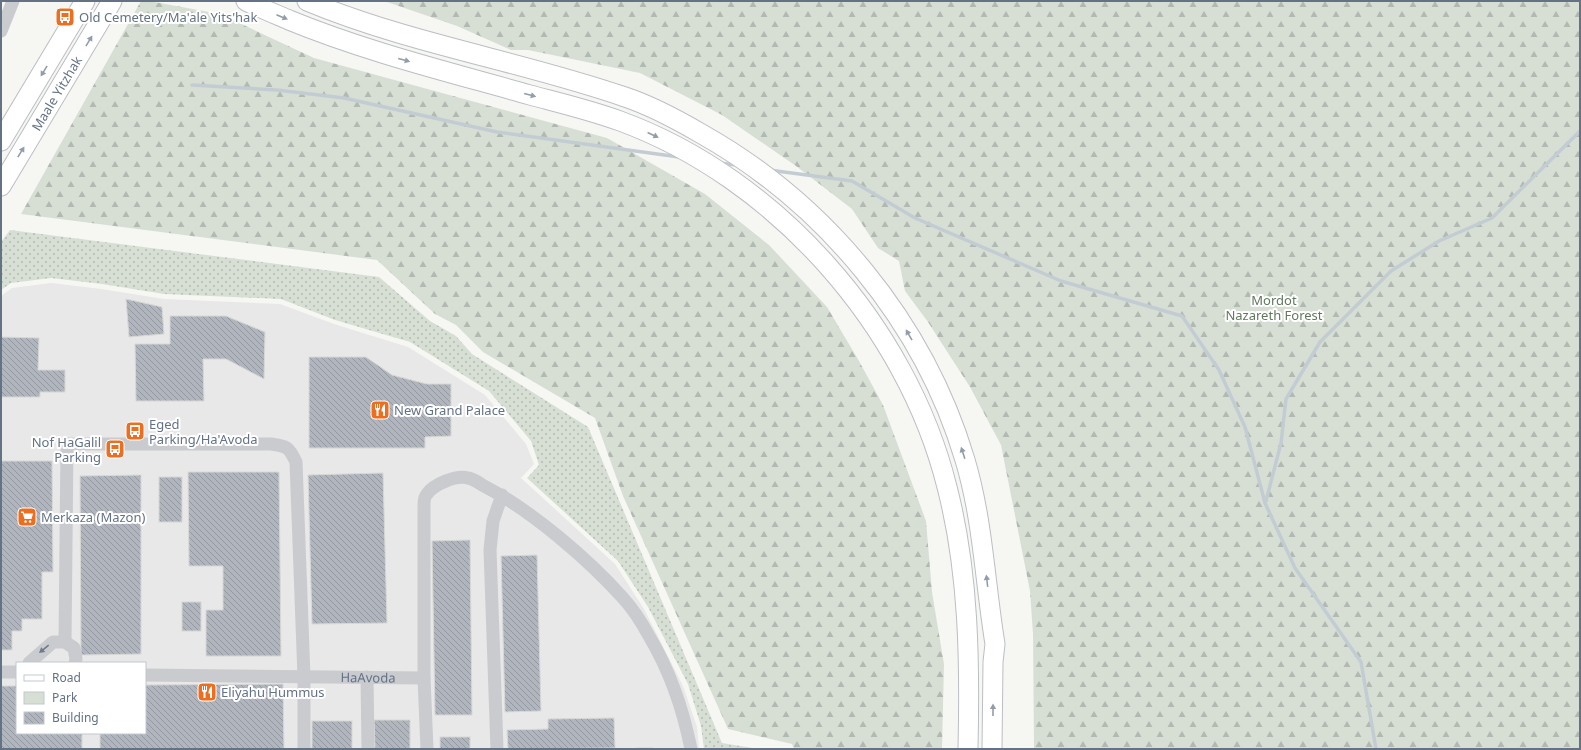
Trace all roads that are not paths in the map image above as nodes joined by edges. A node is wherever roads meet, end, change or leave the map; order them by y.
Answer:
1 (14, 1) edge
2 (85, 1) edge
3 (112, 1) edge
4 (246, 1) edge
5 (307, 1) edge
6 (1, 31) edge
7 (1, 141) edge
8 (1, 186) edge
9 (502, 495) junction
10 (65, 642) junction
11 (30, 662) edge
12 (75, 662) edge
13 (1, 672) edge
14 (16, 672) edge
15 (146, 675) edge
16 (304, 677) junction
17 (367, 677) junction
18 (424, 678) junction
19 (304, 749) edge
20 (368, 749) edge
21 (426, 749) edge
22 (497, 749) edge
23 (692, 749) edge
24 (968, 749) edge
25 (992, 749) edge

1 - 6 street
2 -> 7 main road, Maale Yitzhak
8 -> 3 main road, Maale Yitzhak
4 -> 24 main road
25 -> 5 main road
9 - 18 street
9 - 22 street
9 - 23 street
10 -> 11 street
10 - 12 street
10 - 16 street
13 - 14 street
15 - 16 street, HaAvoda
16 - 17 street, HaAvoda
16 - 19 street
17 - 18 street, HaAvoda
17 - 20 street
18 - 21 street

